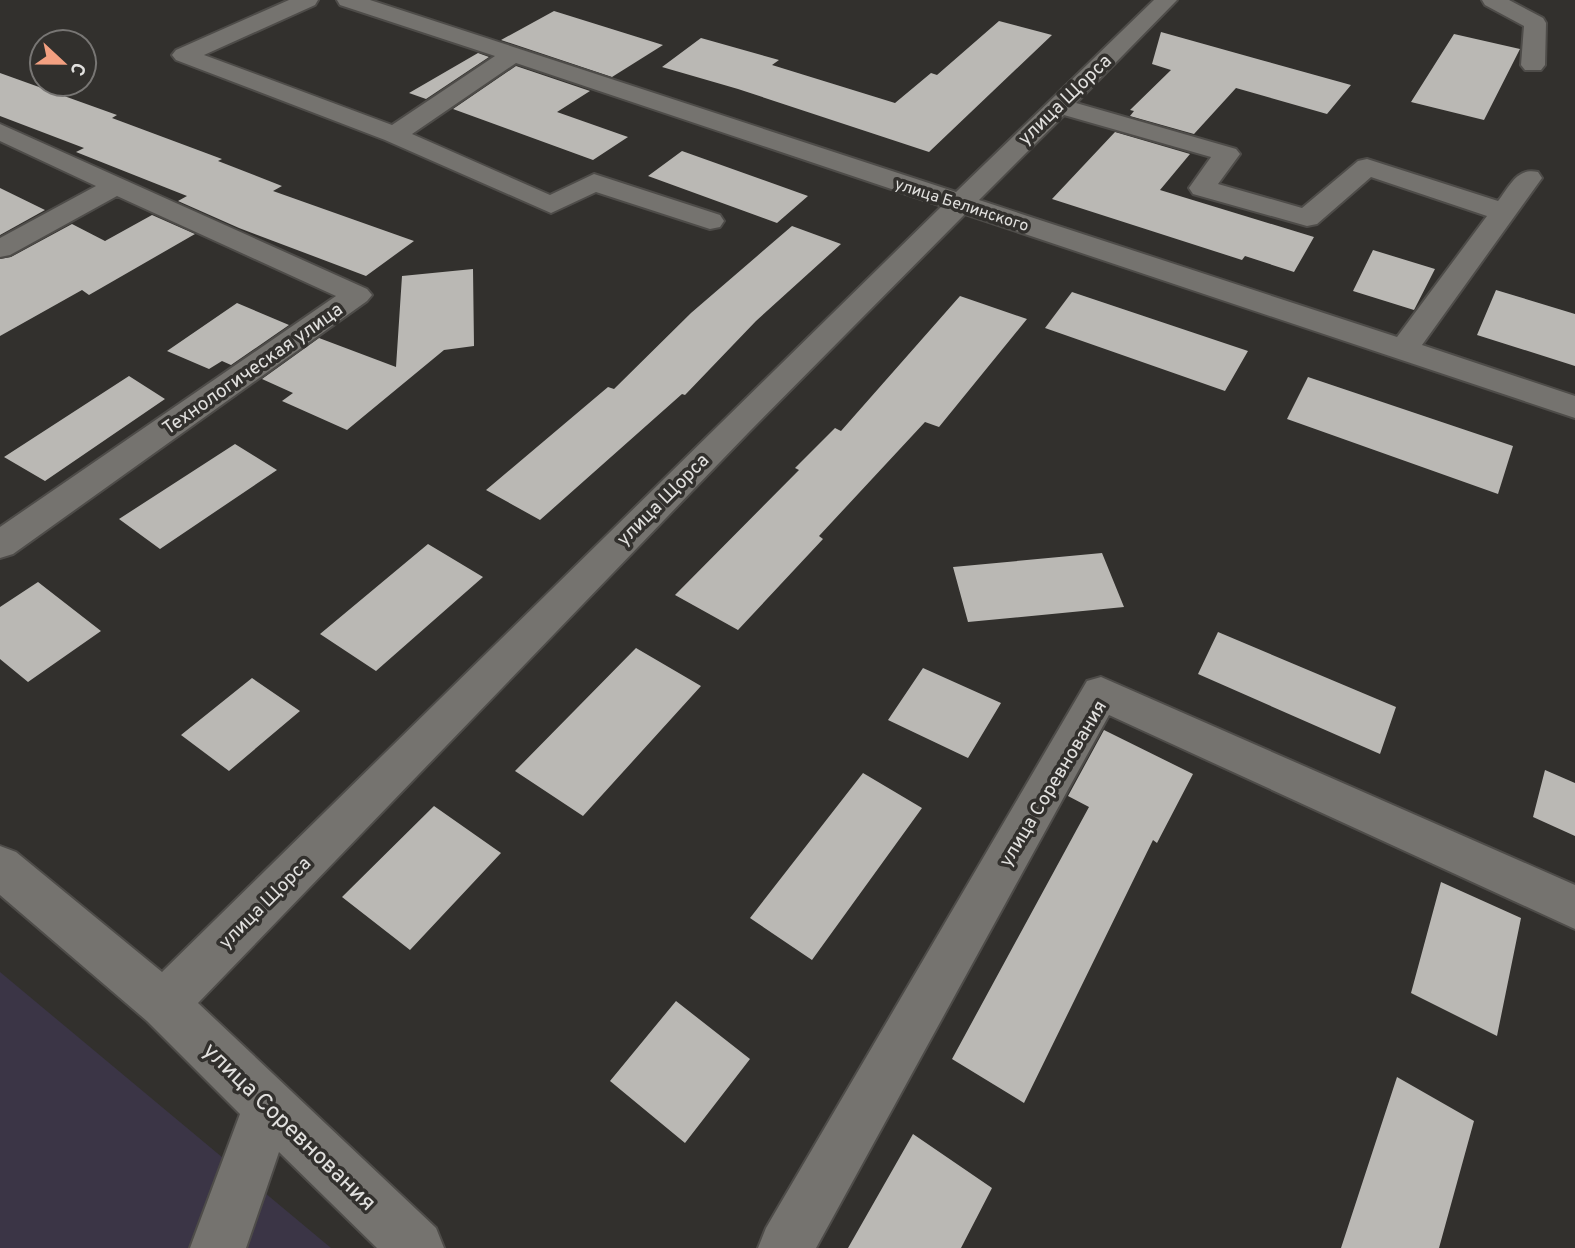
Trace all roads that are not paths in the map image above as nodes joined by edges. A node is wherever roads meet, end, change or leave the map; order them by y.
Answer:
1 (307, 0) edge
2 (348, 0) edge
3 (1166, 0) edge
4 (1493, 0) edge
5 (511, 56) junction
6 (1533, 65) dead end
7 (1058, 105) junction
8 (0, 132) edge
9 (394, 135) junction
10 (1529, 178) dead end
11 (117, 185) junction
12 (959, 202) junction
13 (1504, 212) junction
14 (710, 221) dead end
15 (0, 248) edge
16 (1403, 350) junction
17 (1575, 407) edge
18 (0, 545) edge
19 (0, 867) edge
20 (1575, 908) edge
21 (164, 1004) junction
22 (269, 1106) junction
23 (218, 1248) edge
24 (416, 1248) edge
25 (786, 1248) edge

1 - 9 street
2 - 5 street, улица Белинского
3 - 7 street, улица Щорса
4 - 6 street
5 - 9 street
5 - 12 street, улица Белинского
7 - 12 street, улица Щорса
7 - 13 street
8 - 11 street, Технологическая улица
9 - 14 street
10 - 13 street
11 - 15 street
11 - 18 street, Технологическая улица
12 - 16 street, улица Белинского
12 - 21 street, улица Щорса
13 - 16 street
16 - 17 street, улица Белинского
19 - 21 street
20 - 25 street, улица Соревнования
21 - 22 street, улица Соревнования
22 - 23 street
22 - 24 street, улица Соревнования

